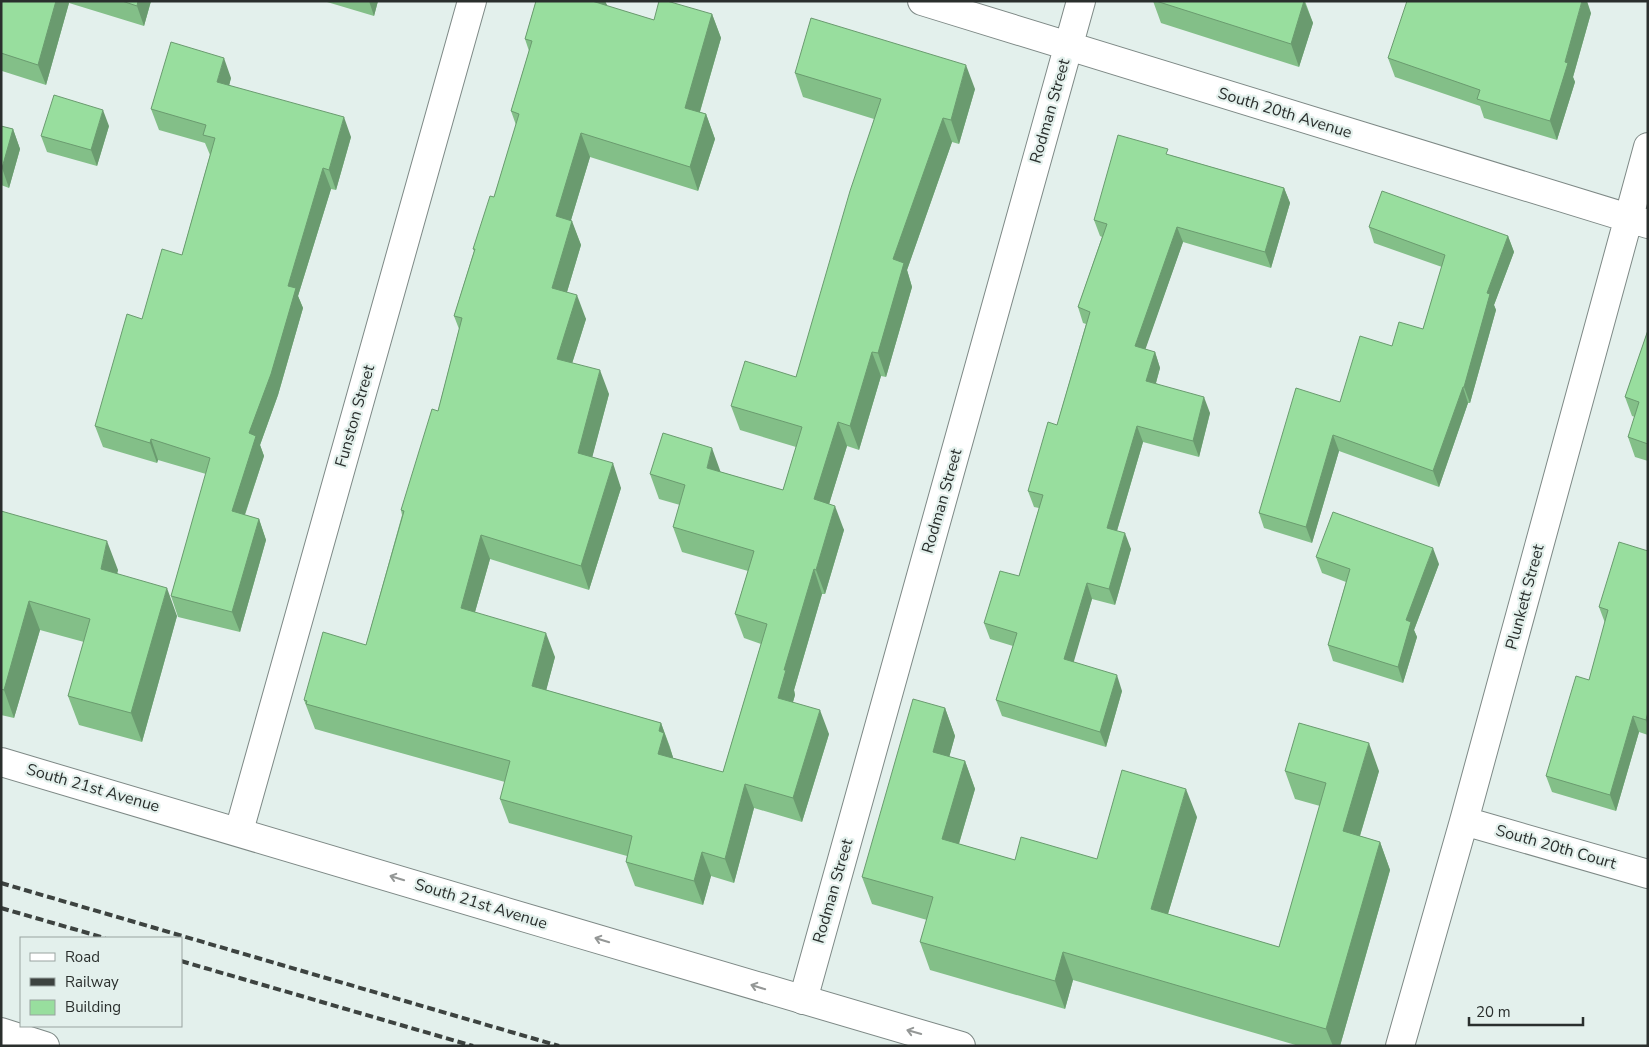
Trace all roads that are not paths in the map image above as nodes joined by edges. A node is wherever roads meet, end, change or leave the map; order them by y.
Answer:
1 (472, 1) edge
2 (922, 1) edge
3 (1081, 1) edge
4 (1068, 47) junction
5 (1648, 147) edge
6 (1638, 221) edge
7 (1, 762) edge
8 (1464, 821) junction
9 (239, 831) junction
10 (1648, 874) edge
11 (803, 1000) junction
12 (1, 1032) edge
13 (45, 1046) edge
14 (961, 1046) edge
15 (1400, 1046) edge

1 - 9 street, Funston Street
2 - 4 street, South 20th Avenue
3 - 4 street, Rodman Street
4 - 6 street, South 20th Avenue
4 - 11 street, Rodman Street
5 - 6 street, Plunkett Street
6 - 8 street, Plunkett Street
7 - 9 street, South 21st Avenue
8 - 10 street, South 20th Court
8 - 15 street, Plunkett Street
11 -> 9 street, South 21st Avenue
14 -> 11 street, South 21st Avenue
12 - 13 street

